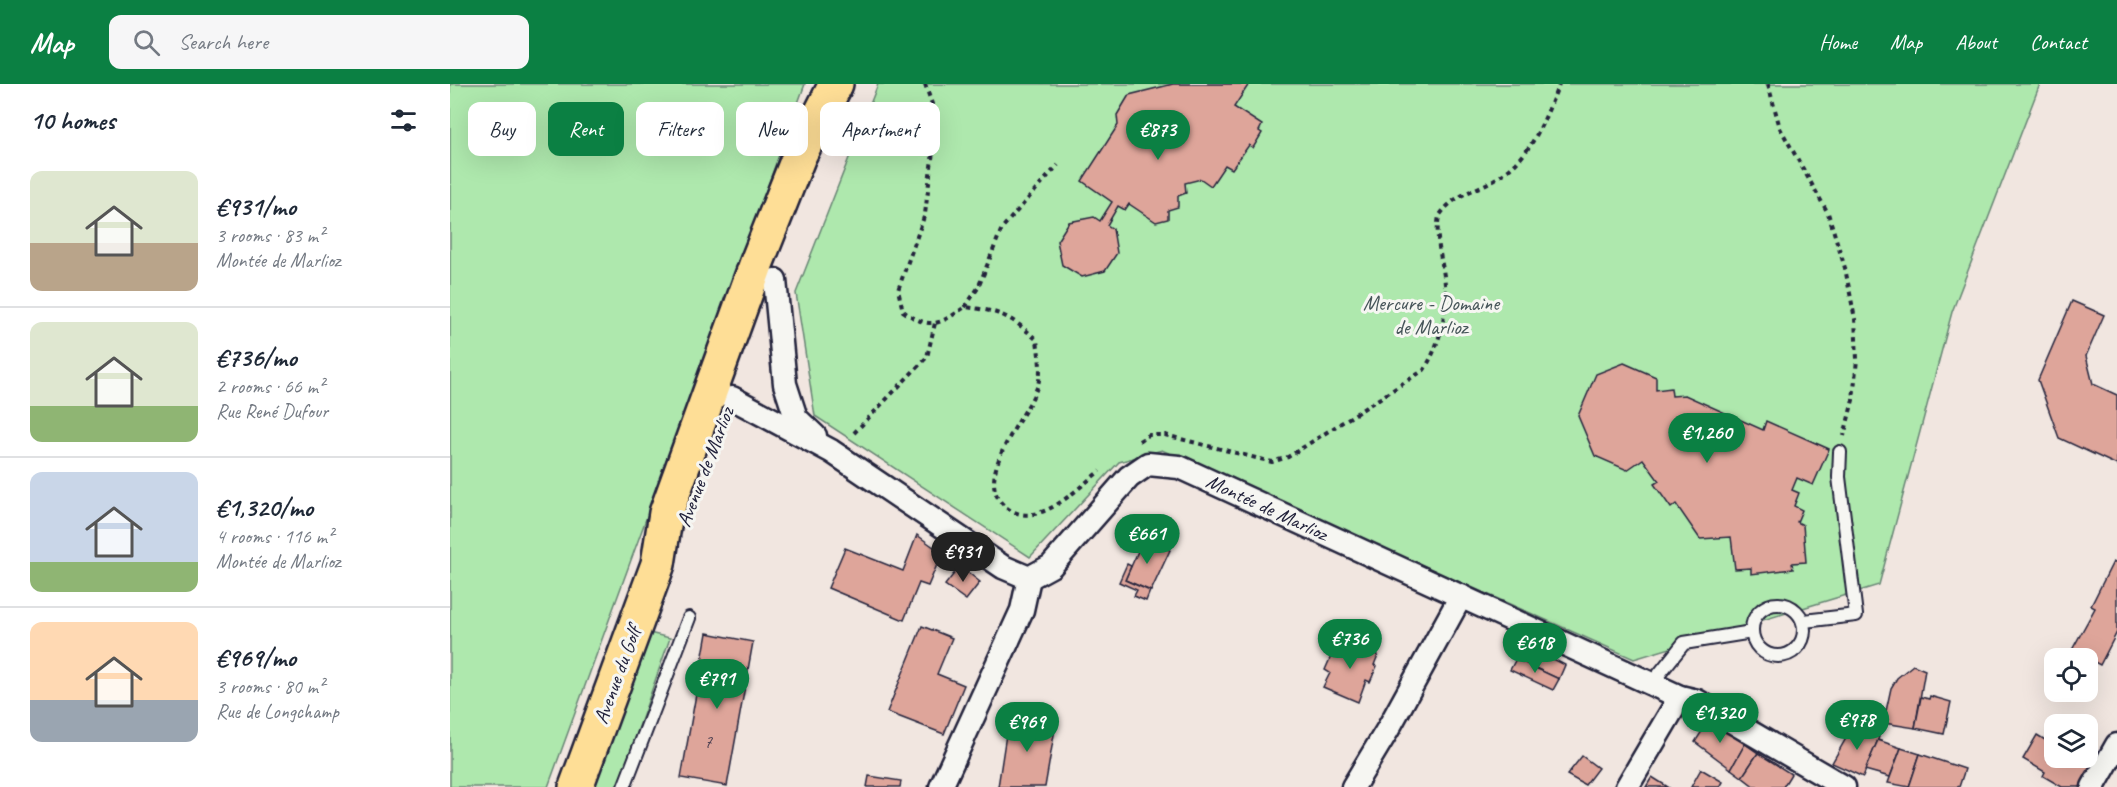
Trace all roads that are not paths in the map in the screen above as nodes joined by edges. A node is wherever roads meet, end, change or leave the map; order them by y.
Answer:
1 (836, 85) edge
2 (766, 271) junction
3 (731, 384) junction
4 (831, 451) junction
5 (1840, 452) road end
6 (658, 564) junction
7 (1029, 578) junction
8 (1461, 596) junction
9 (689, 618) dead end
10 (1804, 621) junction
11 (1752, 632) junction
12 (1652, 683) junction
13 (1680, 697) junction
14 (2117, 745) edge
15 (576, 787) edge
16 (624, 787) edge
17 (941, 787) edge
18 (1353, 787) edge
19 (1627, 787) edge
20 (1844, 787) edge
21 (2093, 787) edge

1 - 2 main road, Avenue de Marlioz
2 - 3 main road, Avenue de Marlioz
2 - 4 street
2 - 6 main road, Avenue de Marlioz
3 - 4 street
3 - 6 main road, Avenue de Marlioz
4 - 7 street
5 - 10 lane
6 - 15 main road, Avenue du Golf
7 - 8 street, Montée de Marlioz
7 - 17 street
8 - 12 street, Montée de Marlioz
8 - 18 street
9 - 16 lane
10 - 11 lane
10 - 11 lane
11 - 12 lane
12 - 13 street, Montée de Marlioz
13 - 19 street
13 - 20 street, Montée de Marlioz
14 - 21 street

